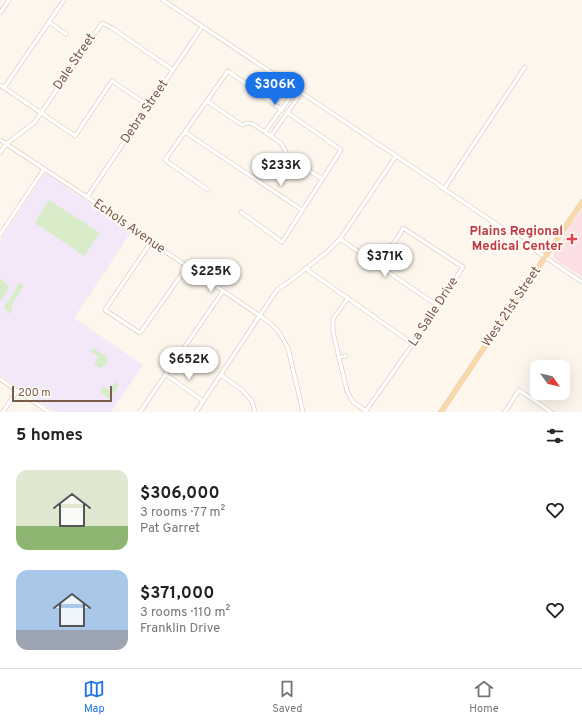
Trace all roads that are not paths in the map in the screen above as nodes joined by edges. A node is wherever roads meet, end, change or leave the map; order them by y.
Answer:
1 (8, 0) edge
2 (64, 0) edge
3 (163, 0) edge
4 (0, 14) edge
5 (49, 22) junction
6 (202, 27) junction
7 (66, 34) dead end
8 (525, 67) dead end
9 (173, 70) junction
10 (0, 85) edge
11 (4, 88) junction
12 (296, 89) junction
13 (301, 93) junction
14 (207, 101) junction
15 (149, 106) junction
16 (282, 110) junction
17 (41, 113) junction
18 (288, 114) junction
19 (185, 132) junction
20 (265, 132) junction
21 (271, 136) junction
22 (0, 140) edge
23 (6, 144) junction
24 (0, 153) edge
25 (396, 156) junction
26 (44, 170) junction
27 (322, 179) junction
28 (444, 189) junction
29 (208, 190) dead end
30 (87, 198) junction
31 (582, 202) edge
32 (302, 210) junction
33 (241, 212) dead end
34 (0, 235) edge
35 (340, 239) junction
36 (151, 242) junction
37 (546, 257) junction
38 (379, 265) junction
39 (187, 267) junction
40 (306, 269) junction
41 (582, 282) edge
42 (223, 291) junction
43 (348, 298) junction
44 (438, 306) junction
45 (260, 316) junction
46 (413, 344) junction
47 (346, 356) dead end
48 (339, 357) junction
49 (165, 374) junction
50 (221, 375) junction
51 (0, 379) edge
52 (17, 391) junction
53 (203, 401) junction
54 (3, 412) edge
55 (50, 412) edge
56 (140, 412) edge
57 (196, 412) edge
58 (255, 412) edge
59 (303, 412) edge
60 (366, 412) edge
61 (441, 412) edge
62 (504, 412) edge
63 (551, 412) edge

1 - 4 street
2 - 5 street
3 - 6 street
5 - 7 street
5 - 11 street
6 - 9 street, Debra Street
6 - 12 street
8 - 28 street
9 - 15 street, Debra Street
9 - 17 street, Dale Street
10 - 11 street
11 - 17 street
12 - 13 street
12 - 16 street
13 - 18 street
13 - 25 street
14 - 16 street
14 - 19 street
14 - 20 street
15 - 17 street
15 - 30 street, Debra Street
16 - 20 street
17 - 23 street
18 - 21 street
18 - 27 street
19 - 29 street
19 - 32 street
20 - 21 street
21 - 27 street
22 - 23 street, Echols Avenue
23 - 24 street
23 - 26 street, Echols Avenue
25 - 28 street
25 - 35 street
26 - 30 street, Echols Avenue
26 - 34 street
27 - 32 street
28 - 37 street
30 - 36 street, Echols Avenue
31 - 37 main road, West 21st Street
32 - 33 street
35 - 38 street
35 - 40 street
36 - 39 street, Echols Avenue
36 - 39 street
37 - 41 street
37 - 61 main road, West 21st Street
38 - 44 street
38 - 44 street, La Salle Drive
39 - 42 street, Echols Avenue
40 - 43 street
40 - 45 street
42 - 45 street, Echols Avenue
42 - 49 street
43 - 46 street
43 - 48 street
44 - 46 street, La Salle Drive
45 - 50 street
45 - 59 street, Echols Avenue
46 - 60 street, La Salle Drive
47 - 48 street
48 - 60 street
49 - 53 street
49 - 56 street
50 - 53 street
50 - 58 street
51 - 52 street
52 - 54 street
52 - 55 street
53 - 57 street
62 - 63 street

